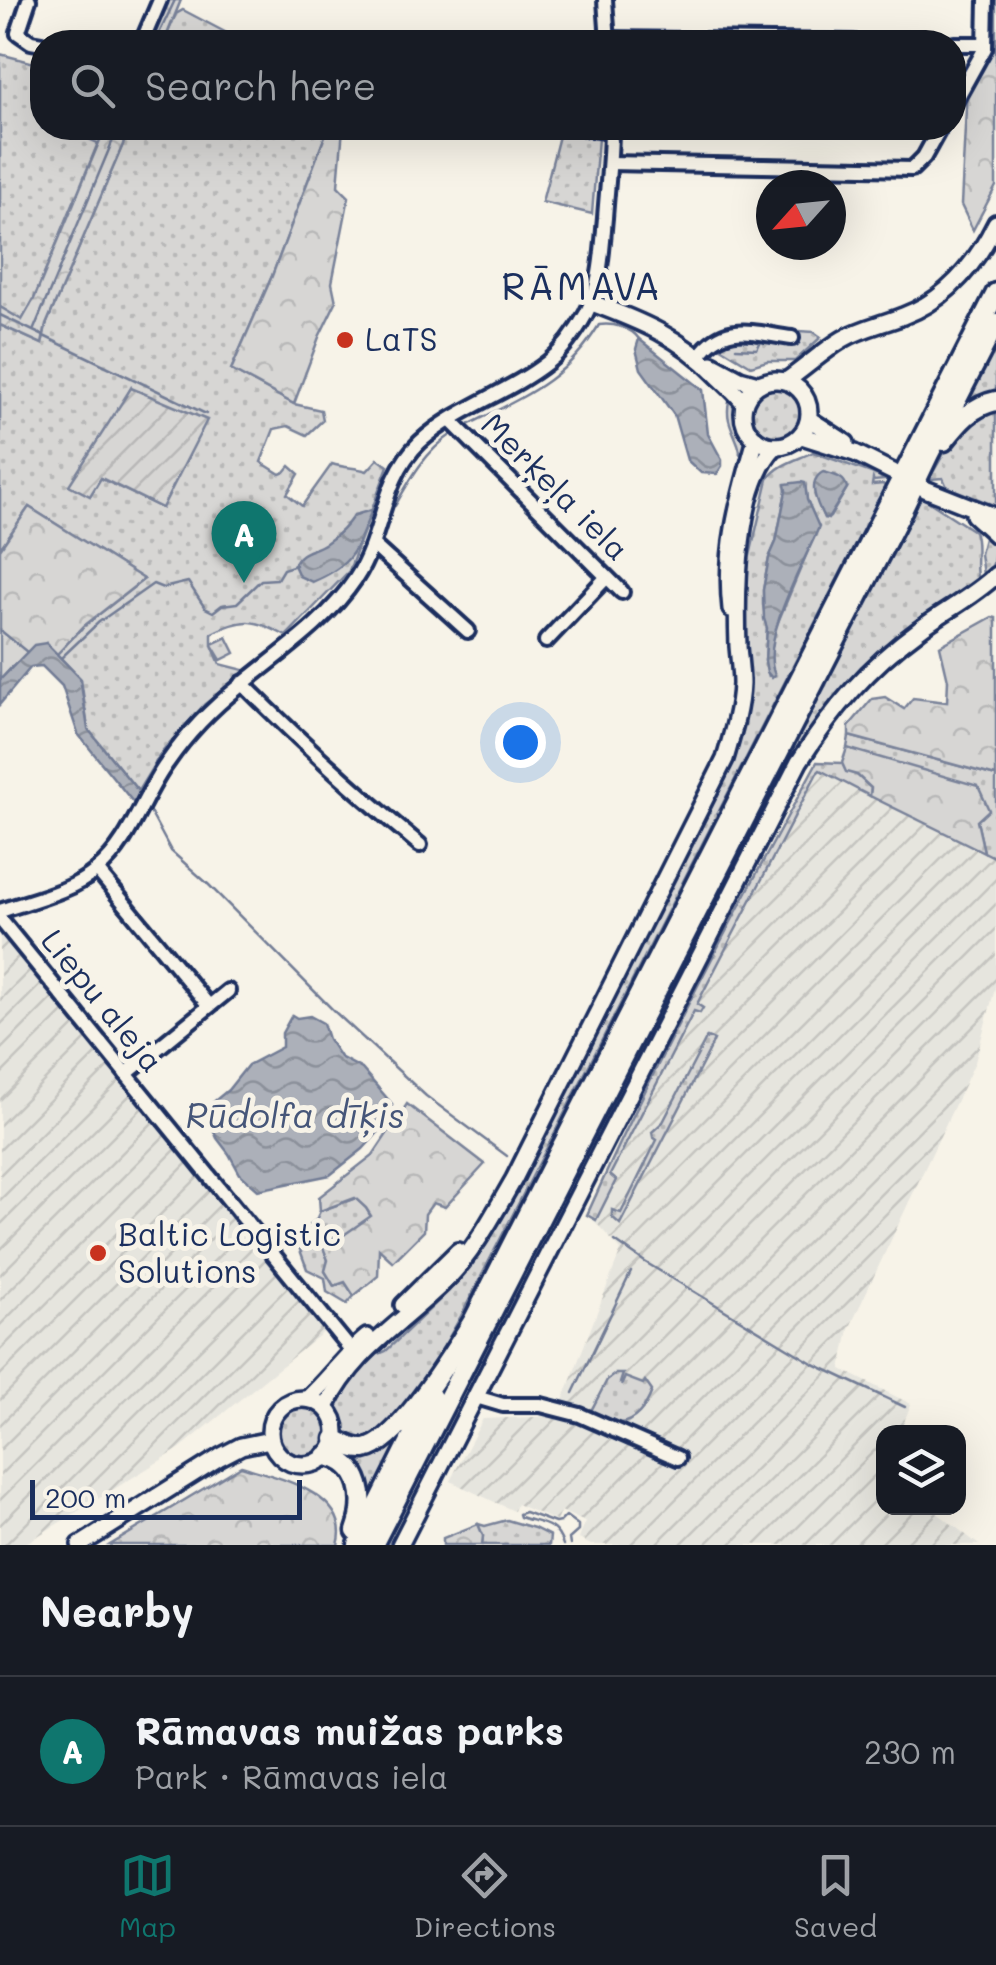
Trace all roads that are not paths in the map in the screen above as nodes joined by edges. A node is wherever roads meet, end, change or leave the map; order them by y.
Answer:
1 (29, 0) edge
2 (160, 0) edge
3 (605, 0) edge
4 (986, 0) edge
5 (147, 30) edge
6 (607, 30) edge
7 (30, 41) edge
8 (966, 44) edge
9 (985, 44) junction
10 (966, 81) edge
11 (611, 140) edge
12 (933, 140) edge
13 (610, 163) junction
14 (996, 224) edge
15 (996, 293) edge
16 (592, 303) junction
17 (996, 323) edge
18 (792, 338) dead end
19 (833, 347) junction
20 (701, 358) junction
21 (786, 381) junction
22 (758, 384) junction
23 (804, 394) junction
24 (996, 401) edge
25 (744, 403) junction
26 (809, 419) junction
27 (450, 420) junction
28 (802, 436) junction
29 (756, 439) junction
30 (776, 446) junction
31 (856, 454) junction
32 (929, 454) junction
33 (893, 472) dead end
34 (926, 489) dead end
35 (963, 506) junction
36 (996, 517) edge
37 (996, 534) edge
38 (373, 545) junction
39 (996, 576) edge
40 (606, 578) junction
41 (622, 592) dead end
42 (996, 592) edge
43 (958, 603) junction
44 (468, 631) dead end
45 (546, 641) dead end
46 (738, 647) junction
47 (242, 684) junction
48 (420, 846) dead end
49 (97, 870) junction
50 (0, 915) edge
51 (228, 991) dead end
52 (210, 1006) junction
53 (126, 1074) junction
54 (493, 1214) junction
55 (351, 1350) junction
56 (454, 1352) junction
57 (476, 1397) junction
58 (308, 1398) junction
59 (326, 1407) junction
60 (335, 1438) junction
61 (270, 1440) junction
62 (326, 1456) junction
63 (678, 1458) dead end
64 (80, 1545) edge
65 (355, 1545) edge
66 (373, 1545) edge
67 (400, 1545) edge

1 - 7 street
2 - 5 street
3 - 6 street
4 - 9 street
8 - 9 street
9 - 10 street
11 - 13 street
12 - 13 street
13 - 16 street
14 - 19 main road
15 - 56 highway
16 - 20 main road
16 - 27 street
17 - 32 highway
18 - 20 street
19 - 21 main road
19 - 23 main road
20 - 22 main road
20 - 25 main road
21 - 22 main road
21 - 23 main road
22 - 25 main road
23 - 26 main road
24 - 32 highway
25 - 29 main road
26 - 28 main road
26 - 31 main road
27 - 38 street
27 - 40 street, Merķeļa iela
28 - 30 main road
28 - 31 main road
29 - 30 main road
29 - 46 main road
30 - 46 main road
31 - 33 main road
32 - 66 highway
34 - 35 main road
35 - 36 main road
35 - 37 main road
38 - 44 street
38 - 47 street
39 - 43 main road
40 - 41 street, Merķeļa iela
40 - 45 street
42 - 43 main road
43 - 57 main road
46 - 54 main road
47 - 48 street
47 - 49 street
49 - 50 street
49 - 52 street
50 - 53 street, Liepu aleja
51 - 52 street
52 - 53 street
53 - 55 street, Liepu aleja
54 - 55 main road
54 - 59 main road
55 - 58 main road
56 - 60 highway
56 - 65 highway
57 - 63 street
57 - 67 main road
58 - 59 main road
58 - 61 main road
59 - 60 main road
60 - 62 main road
61 - 62 main road
61 - 64 main road
62 - 65 highway

